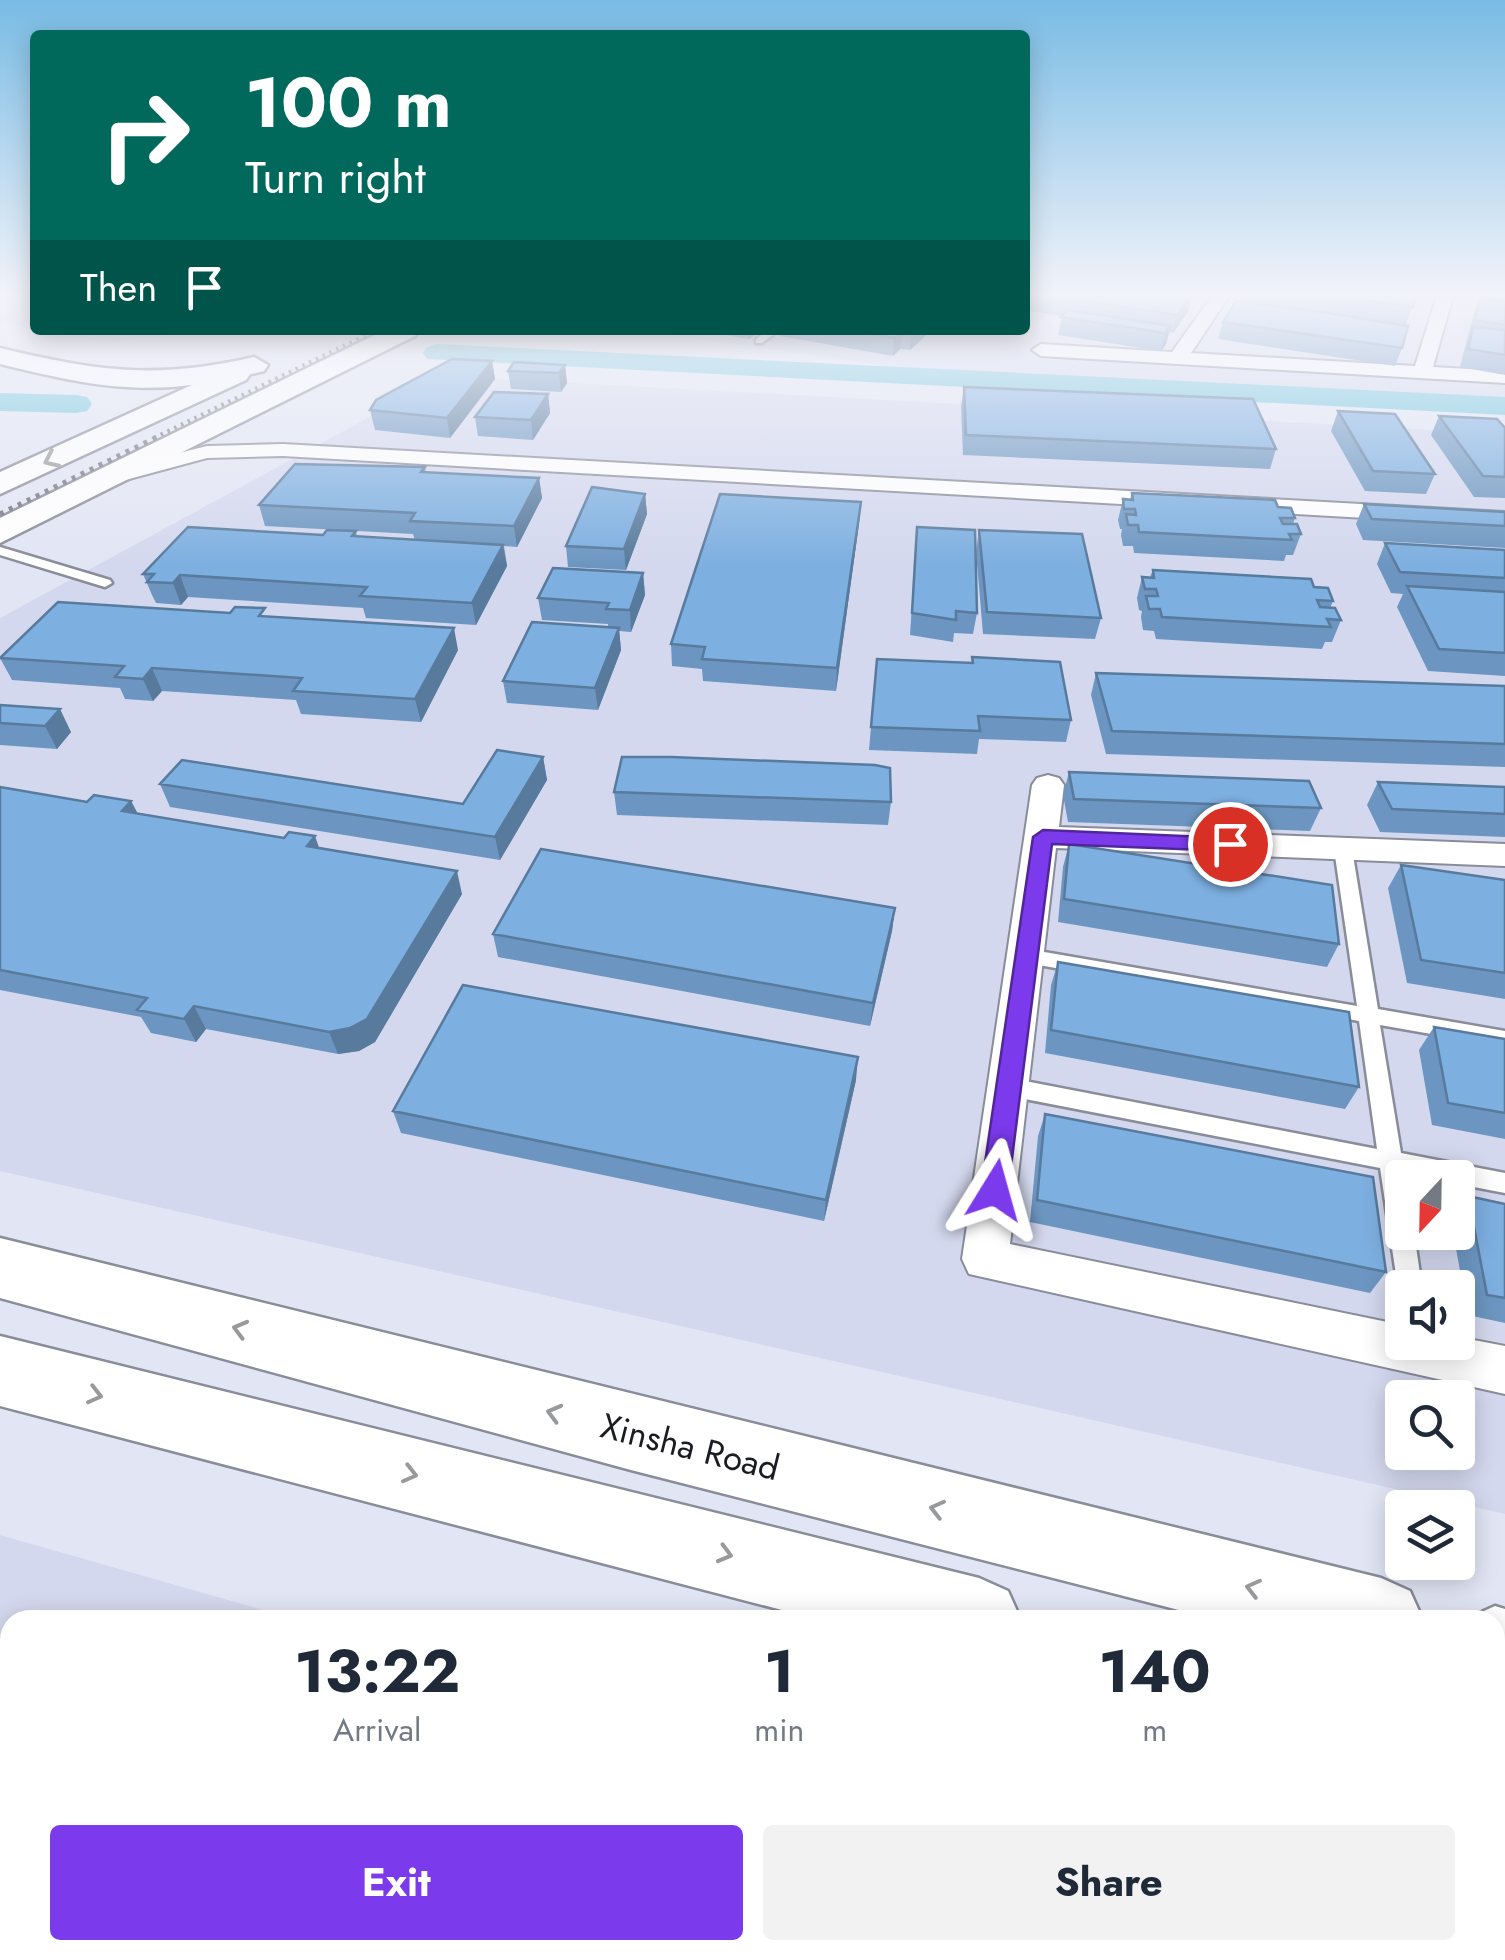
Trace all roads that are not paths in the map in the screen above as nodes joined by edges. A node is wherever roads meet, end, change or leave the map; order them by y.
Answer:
1 (110, 383) edge
2 (214, 383) edge
3 (299, 383) edge
4 (262, 402) junction
5 (105, 434) junction
6 (283, 450) junction
7 (109, 478) junction
8 (0, 484) edge
9 (1505, 519) edge
10 (0, 532) edge
11 (0, 551) edge
12 (105, 583) dead end
13 (1048, 786) dead end
14 (1043, 837) junction
15 (1343, 849) junction
16 (1505, 856) edge
17 (1027, 956) junction
18 (1368, 1015) junction
19 (1505, 1039) edge
20 (1009, 1086) junction
21 (1385, 1160) edge
22 (1390, 1160) edge
23 (1475, 1177) edge
24 (1505, 1183) edge
25 (0, 1268) edge
26 (1385, 1340) edge
27 (1468, 1360) edge
28 (1505, 1370) edge
29 (0, 1372) edge
30 (940, 1610) edge
31 (1342, 1610) edge

1 - 5 main road
2 - 5 main road
3 - 4 main road
4 - 6 street
4 - 7 main road
5 -> 8 main road
6 - 7 street
6 - 9 street
7 - 10 main road
11 - 12 lane
13 - 14 street
14 - 15 street
14 - 17 street
15 - 16 street
15 - 18 lane
17 - 18 lane
17 - 20 street
18 - 19 lane
18 - 22 lane
20 - 21 lane
20 - 26 street
23 - 24 lane
31 -> 25 main road, Xinsha Road
27 - 28 street
29 -> 30 main road

